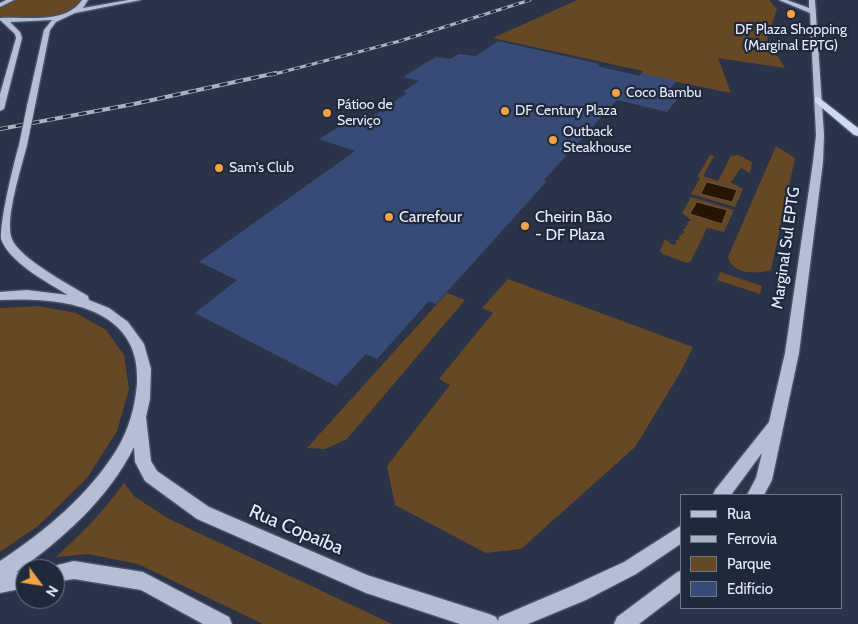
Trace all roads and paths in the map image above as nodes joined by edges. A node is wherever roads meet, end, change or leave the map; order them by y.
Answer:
1 (85, 0) edge
2 (138, 0) edge
3 (782, 0) edge
4 (812, 0) edge
5 (813, 12) junction
6 (68, 13) junction
7 (2, 19) edge
8 (818, 100) junction
9 (0, 109) edge
10 (858, 133) edge
11 (0, 296) edge
12 (92, 304) junction
13 (140, 419) junction
14 (776, 423) junction
15 (722, 494) edge
16 (755, 494) edge
17 (680, 534) edge
18 (65, 571) edge
19 (0, 572) edge
20 (15, 580) edge
21 (680, 581) edge
22 (0, 584) edge
23 (222, 624) edge
24 (490, 624) edge
25 (506, 624) edge
26 (624, 624) edge

1 - 6 main road
2 - 6 main road
3 - 5 main road
4 - 5 main road, Marginal Sul EPTG
5 - 8 main road, Marginal Sul EPTG
6 - 7 main road
6 - 12 main road, bridge
7 - 9 main road
8 - 10 highway
8 - 14 main road, Marginal Sul EPTG
11 - 12 main road
12 - 13 main road
13 - 19 main road
13 - 24 main road, Rua Copaíba
14 - 15 main road
14 - 16 main road, Marginal Sul EPTG
17 - 25 main road
18 - 23 main road
20 - 22 main road
21 - 26 main road

